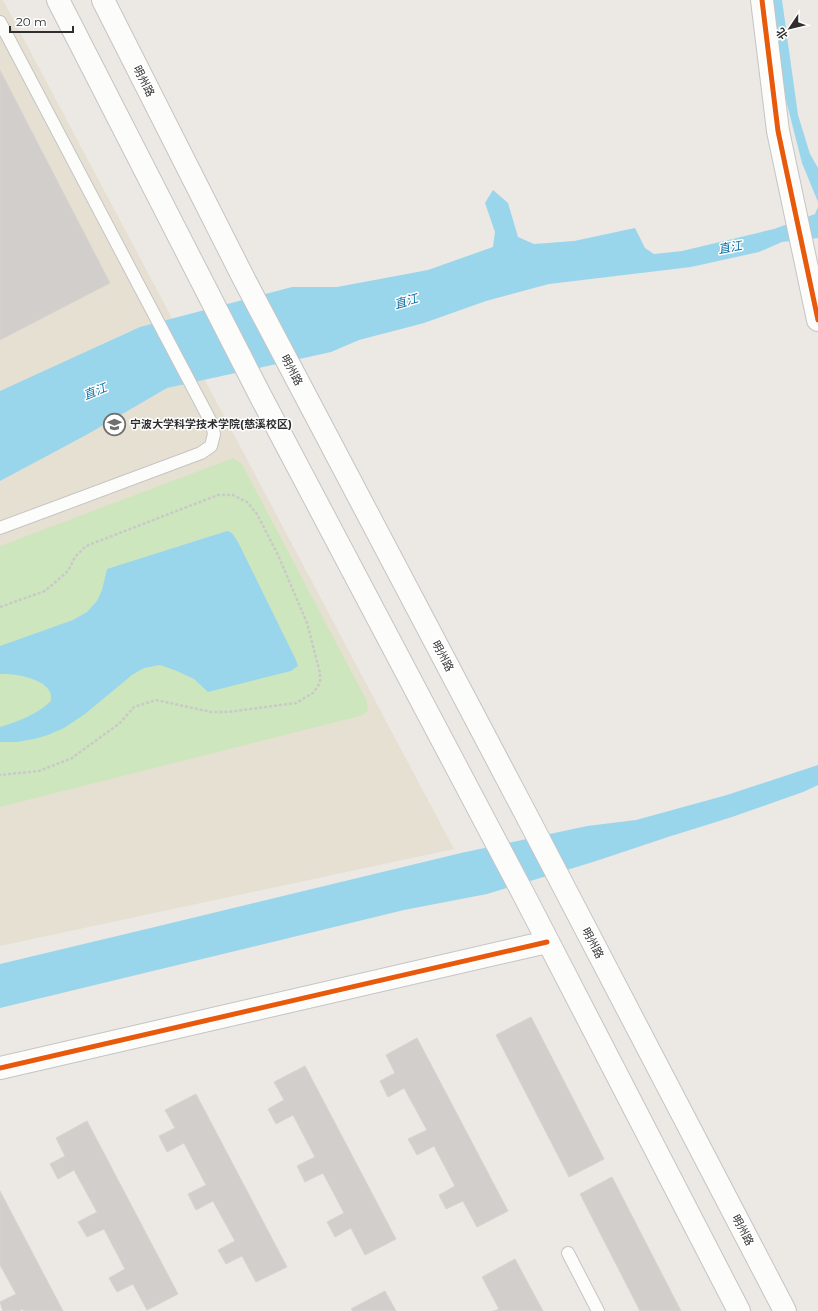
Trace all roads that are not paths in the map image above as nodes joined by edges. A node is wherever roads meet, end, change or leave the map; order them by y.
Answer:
1 (58, 0) edge
2 (103, 0) edge
3 (762, 0) edge
4 (0, 22) edge
5 (818, 320) edge
6 (0, 528) edge
7 (547, 942) junction
8 (0, 1068) edge
9 (568, 1253) dead end
10 (598, 1311) edge
11 (739, 1311) edge
12 (785, 1311) edge

1 - 7 main road
2 - 12 main road, 明州路
3 - 5 main road
4 - 6 lane
7 - 8 main road
7 - 11 main road
9 - 10 lane

